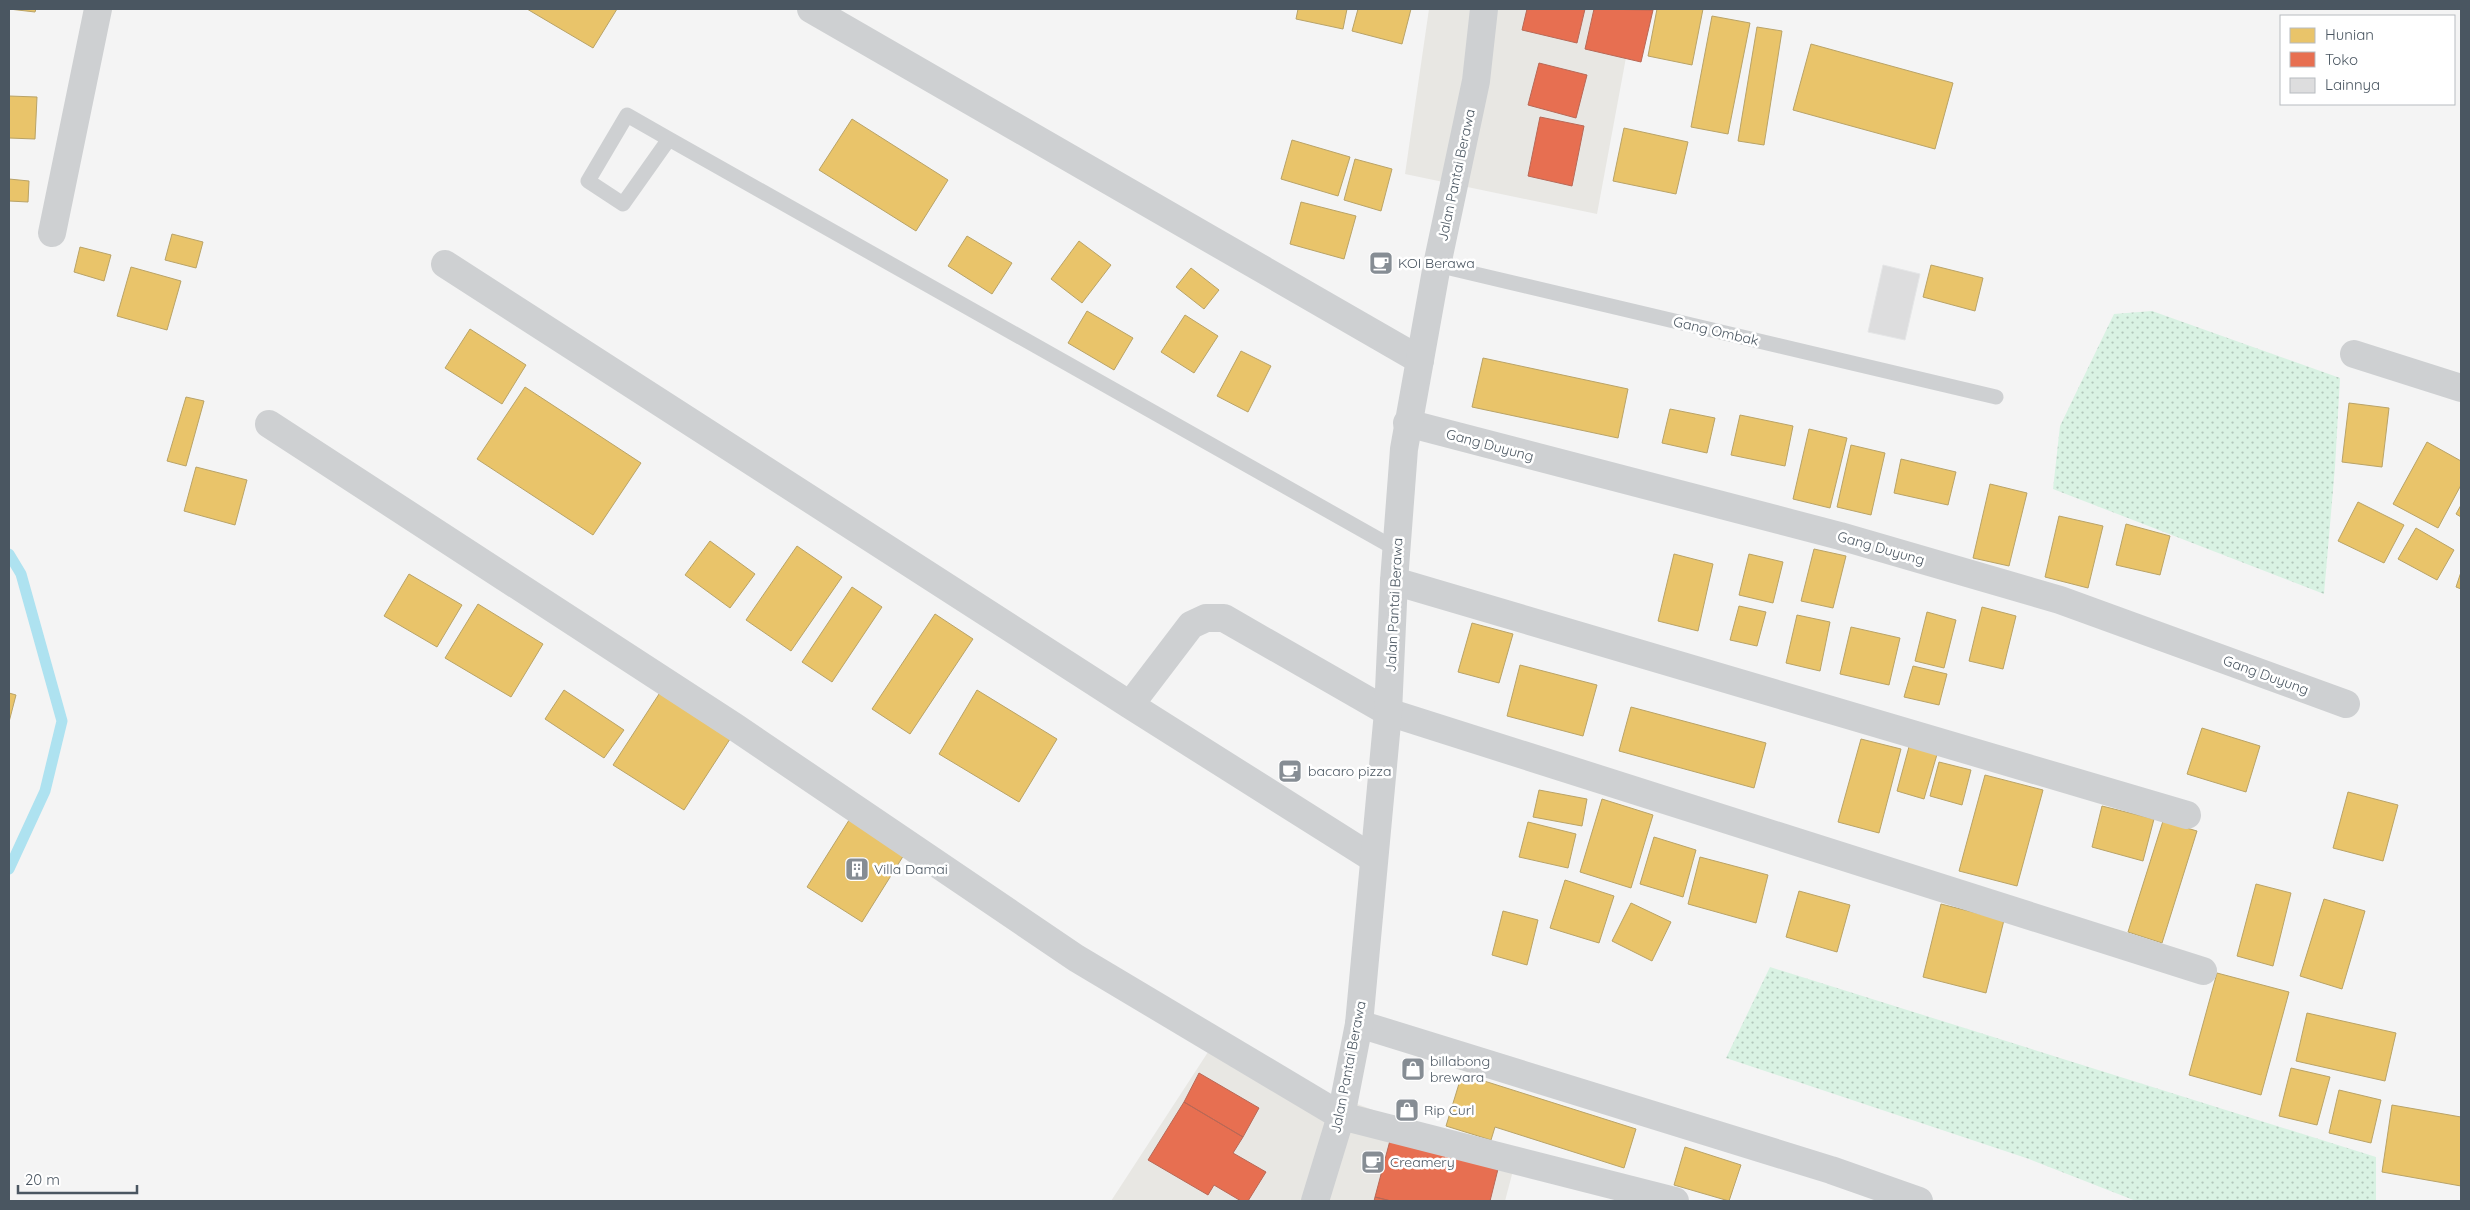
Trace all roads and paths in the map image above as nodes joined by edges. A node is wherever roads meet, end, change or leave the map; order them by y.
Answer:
1 (98, 9) edge
2 (811, 9) edge
3 (1484, 9) edge
4 (669, 139) junction
5 (52, 233) dead end
6 (445, 264) dead end
7 (1437, 266) junction
8 (2354, 354) dead end
9 (1420, 360) junction
10 (2461, 388) edge
11 (1996, 397) dead end
12 (1407, 423) junction
13 (269, 424) dead end
14 (1396, 549) junction
15 (1394, 581) junction
16 (2346, 704) dead end
17 (1130, 706) junction
18 (1388, 712) junction
19 (2187, 815) dead end
20 (1374, 859) junction
21 (2204, 971) dead end
22 (1360, 1024) junction
23 (1341, 1116) junction
24 (1314, 1201) edge
25 (1675, 1201) edge
26 (1919, 1201) edge

1 - 5 street
2 - 9 street
3 - 7 street, Jalan Pantai Berawa
4 - 4 lane
4 - 14 lane
6 - 17 street
7 - 9 street, Jalan Pantai Berawa
7 - 11 lane, Gang Ombak
8 - 10 street
9 - 12 street, Jalan Pantai Berawa
12 - 14 street, Jalan Pantai Berawa
12 - 16 street, Gang Duyung
13 - 23 street
14 - 15 street, Jalan Pantai Berawa
15 - 18 street, Jalan Pantai Berawa
15 - 19 street
17 - 18 street
17 - 20 street
18 - 20 street, Jalan Pantai Berawa
18 - 21 street
20 - 22 street, Jalan Pantai Berawa
22 - 23 street, Jalan Pantai Berawa
22 - 26 street
23 - 24 street, Jalan Pantai Berawa
23 - 25 street

